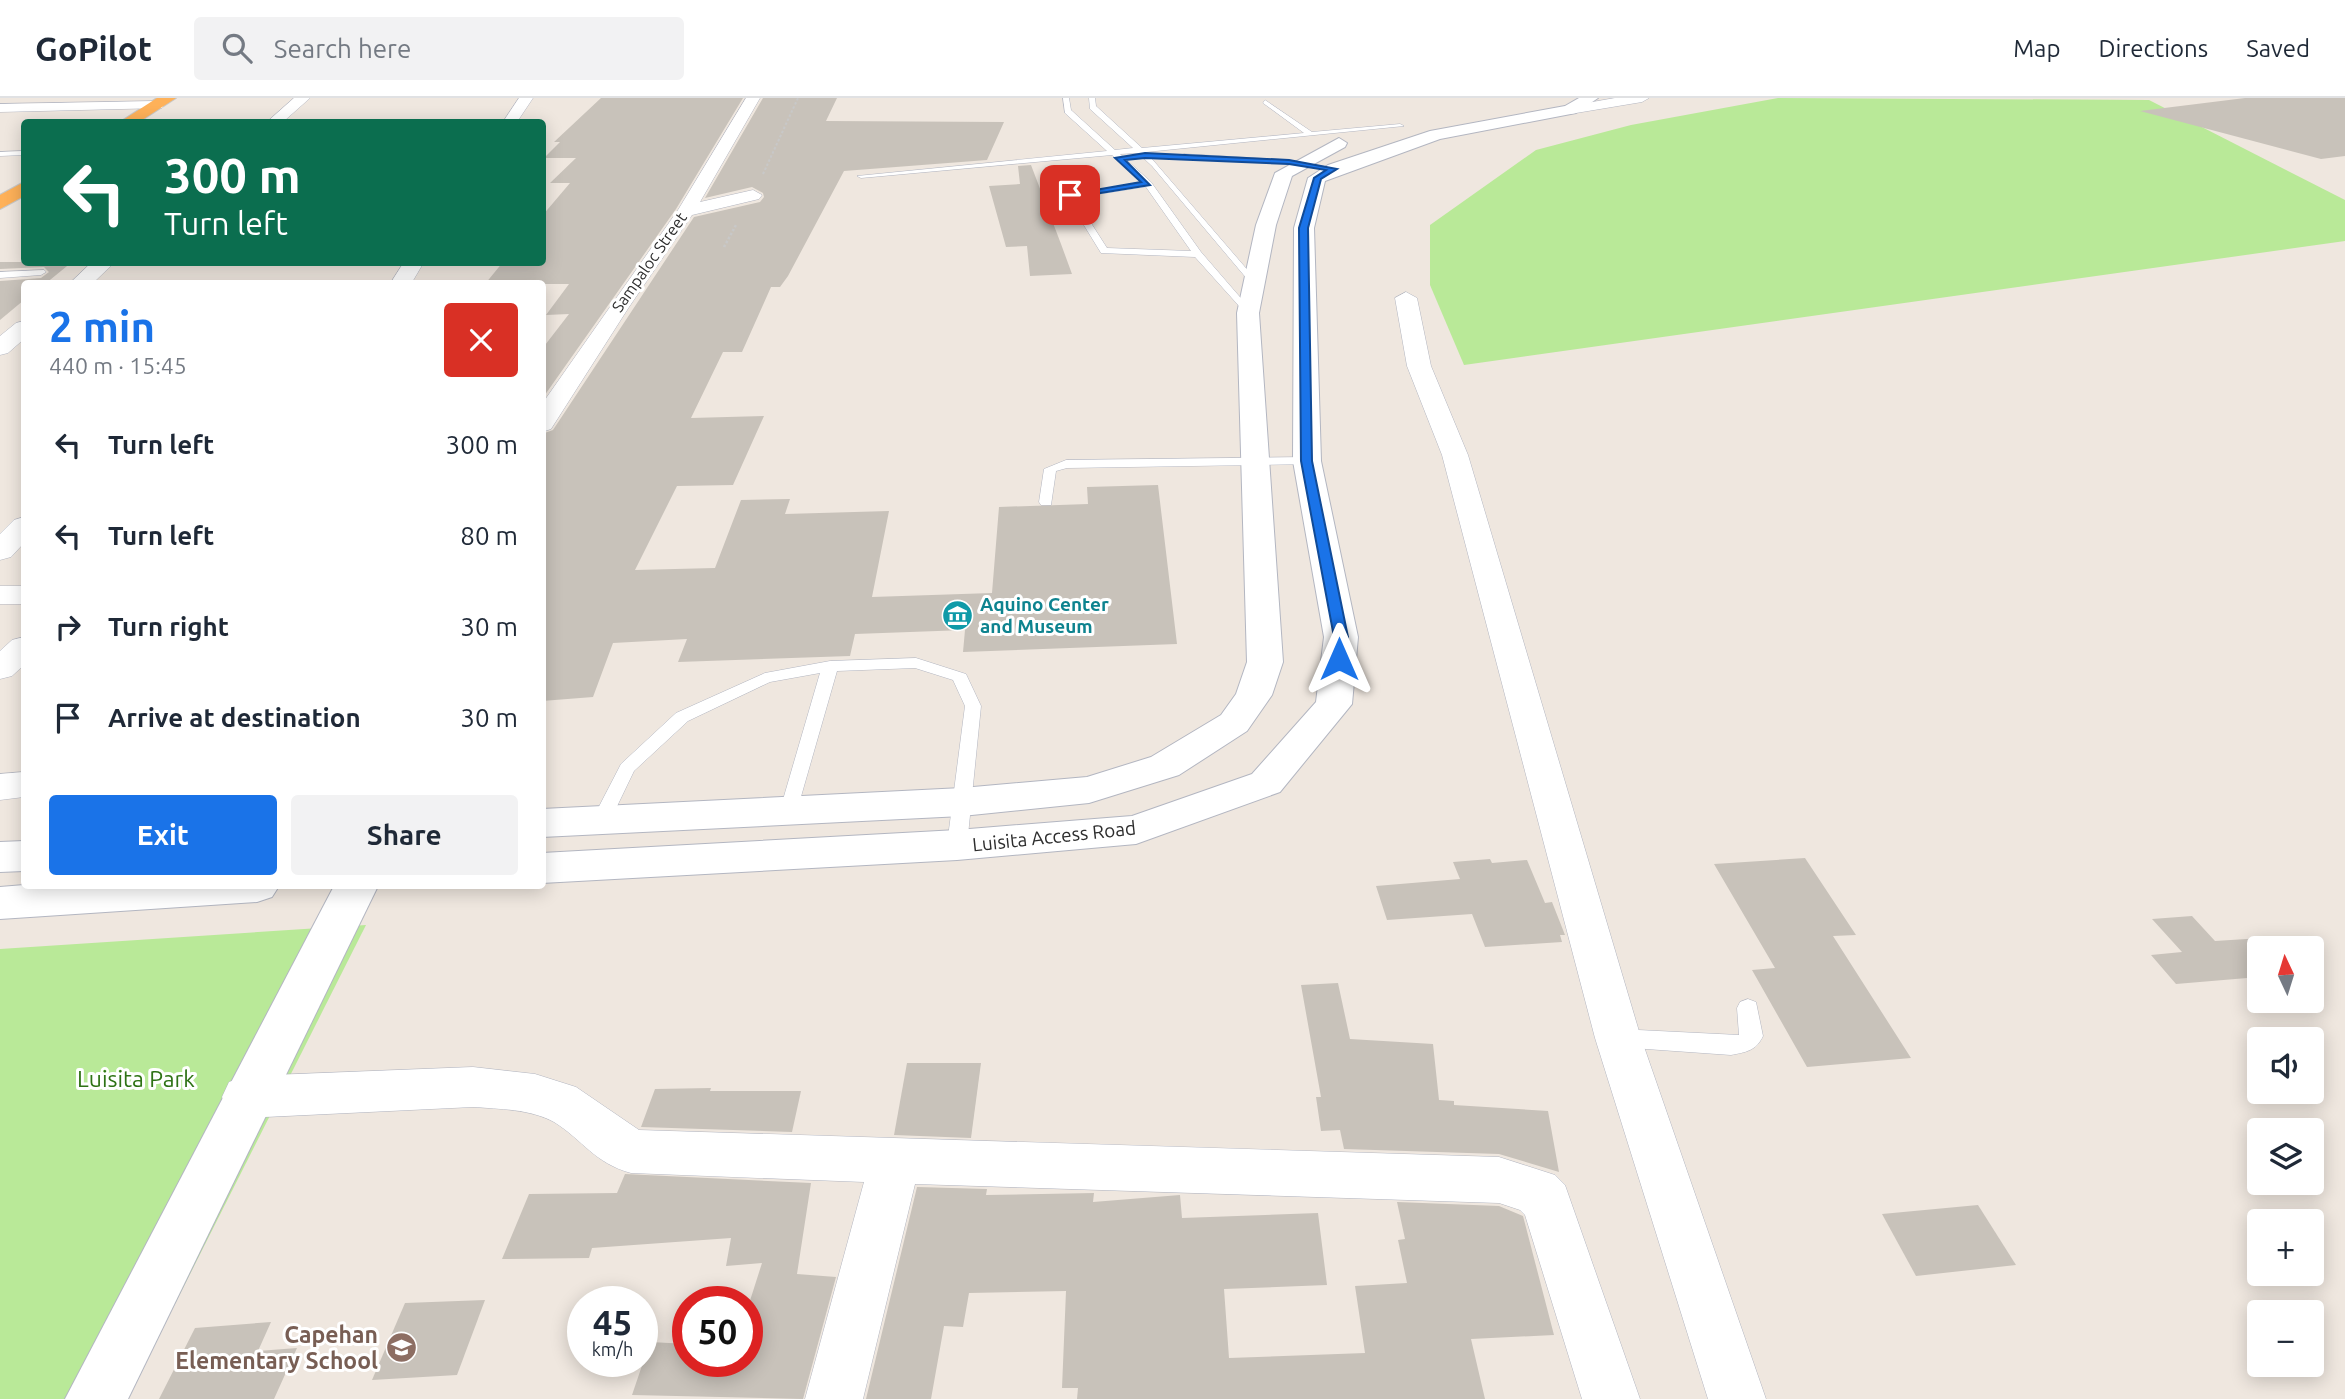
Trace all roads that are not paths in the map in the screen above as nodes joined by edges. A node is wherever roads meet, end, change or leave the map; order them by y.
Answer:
1 (44, 98) edge
2 (303, 98) edge
3 (526, 98) edge
4 (753, 98) edge
5 (1066, 98) edge
6 (1091, 98) edge
7 (1642, 98) edge
8 (163, 101) edge
9 (1265, 102) dead end
10 (1580, 104) edge
11 (0, 108) edge
12 (26, 108) junction
13 (1486, 109) dead end
14 (133, 119) edge
15 (278, 119) edge
16 (512, 119) edge
17 (21, 153) edge
18 (0, 154) edge
19 (1143, 154) junction
20 (1116, 157) junction
21 (1309, 163) junction
22 (1155, 164) junction
23 (1169, 165) dead end
24 (1127, 166) junction
25 (1183, 166) dead end
26 (861, 176) dead end
27 (1147, 184) junction
28 (21, 190) edge
29 (753, 195) dead end
30 (0, 203) edge
31 (685, 211) junction
32 (1198, 254) junction
33 (100, 266) edge
34 (41, 272) dead end
35 (0, 275) edge
36 (84, 280) edge
37 (1251, 298) junction
38 (1406, 298) dead end
39 (18, 330) edge
40 (0, 348) edge
41 (546, 418) edge
42 (1257, 459) junction
43 (1307, 461) junction
44 (1046, 502) dead end
45 (21, 529) edge
46 (0, 551) edge
47 (0, 595) edge
48 (21, 595) edge
49 (21, 650) edge
50 (830, 666) junction
51 (0, 669) edge
52 (21, 785) edge
53 (0, 787) edge
54 (962, 803) junction
55 (789, 810) junction
56 (601, 820) junction
57 (546, 823) edge
58 (957, 845) junction
59 (21, 856) edge
60 (0, 857) edge
61 (546, 868) edge
62 (212, 889) edge
63 (354, 889) edge
64 (0, 903) edge
65 (1748, 1008) dead end
66 (1618, 1038) junction
67 (246, 1097) junction
68 (895, 1163) junction
69 (96, 1399) edge
70 (834, 1399) edge
71 (1611, 1399) edge
72 (1737, 1399) edge

1 - 12 street
2 - 15 street
3 - 16 street
4 - 31 street, Sampaloc Street
5 - 20 lane
6 - 19 lane
7 - 10 street
8 - 12 street
8 - 14 highway
9 - 21 lane
10 - 21 main road
11 - 12 street
13 - 21 main road
17 - 18 lane
19 - 20 lane
19 - 21 lane
19 - 21 lane
19 - 22 lane
20 - 24 lane
20 - 26 lane
21 - 25 lane
21 - 37 main road
21 - 43 main road, Luisita Access Road
22 - 23 lane
22 - 24 lane
22 - 37 lane
24 - 27 lane
27 - 32 lane
27 - 32 lane
28 - 30 highway
29 - 31 street
31 - 41 street, Sampaloc Street
32 - 37 lane
33 - 36 street
34 - 35 lane
37 - 42 main road
38 - 66 street
39 - 40 street
42 - 43 lane
42 - 44 lane
42 - 54 main road
43 - 58 main road, Luisita Access Road
45 - 46 street
47 - 48 street
49 - 51 street
50 - 54 lane
50 - 55 lane
50 - 56 lane
52 - 53 street
54 - 55 main road
54 - 58 lane
55 - 56 main road
56 - 57 main road
58 - 61 main road, Luisita Access Road
59 - 60 main road
62 - 64 main road
63 - 67 main road
65 - 66 lane
66 - 72 street
67 - 68 street
67 - 69 main road
68 - 70 street
68 - 71 street

